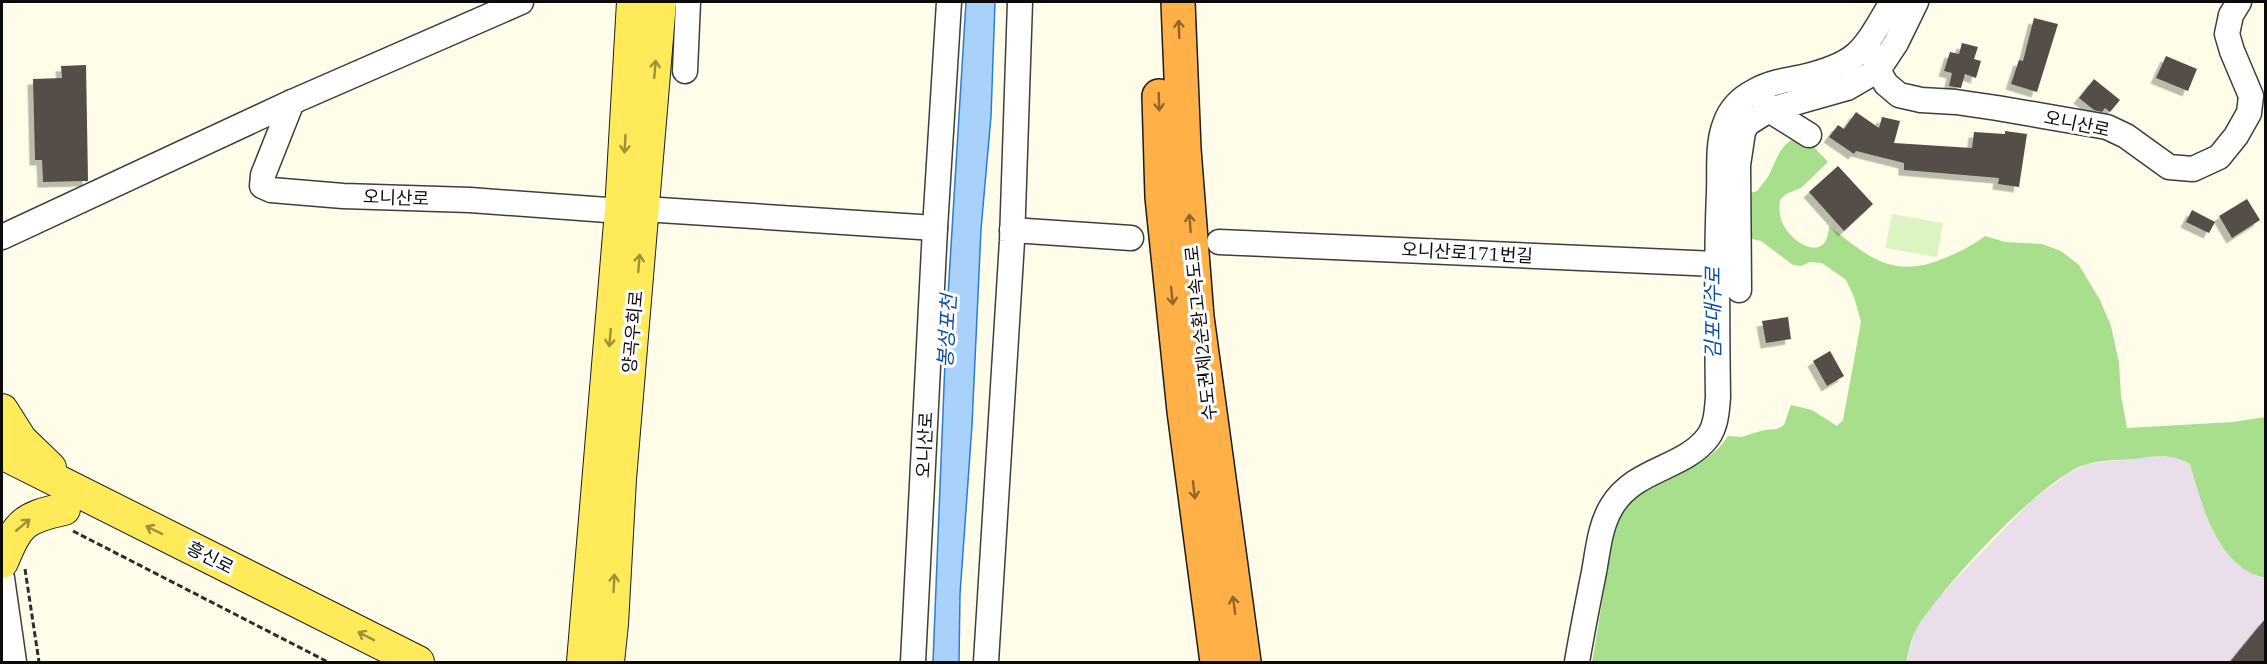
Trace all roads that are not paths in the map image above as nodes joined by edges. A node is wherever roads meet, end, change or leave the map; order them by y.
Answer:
1 (521, 2) edge
2 (633, 2) edge
3 (660, 2) edge
4 (688, 2) edge
5 (949, 2) edge
6 (1020, 2) edge
7 (1155, 2) edge
8 (1178, 2) edge
9 (1892, 2) edge
10 (1916, 2) edge
11 (2239, 2) edge
12 (1873, 55) junction
13 (685, 71) dead end
14 (1763, 100) junction
15 (292, 102) junction
16 (1809, 135) dead end
17 (632, 210) junction
18 (935, 228) junction
19 (1012, 230) junction
20 (2, 237) edge
21 (1131, 238) dead end
22 (1219, 242) dead end
23 (1716, 264) junction
24 (1739, 290) dead end
25 (2, 410) edge
26 (2, 453) edge
27 (2, 458) edge
28 (71, 511) junction
29 (13, 565) edge
30 (2, 578) edge
31 (589, 596) junction
32 (612, 624) junction
33 (14, 663) edge
34 (372, 663) edge
35 (418, 663) edge
36 (566, 663) edge
37 (583, 663) edge
38 (608, 663) edge
39 (615, 663) edge
40 (913, 663) edge
41 (986, 663) edge
42 (1216, 663) edge
43 (1244, 663) edge
44 (1577, 663) edge

1 - 15 street
2 -> 17 main road, 양곡우회로
17 -> 3 main road, 양곡우회로
4 - 13 street
5 - 18 street, 오니산로
6 - 19 street
7 -> 42 highway, 수도권제2순환고속도로
43 -> 8 highway, 수도권제2순환고속도로
9 - 12 street
10 - 12 street
11 - 12 street, 오니산로
12 - 14 street
14 - 16 street
14 - 23 street
14 - 24 street
15 - 17 street, 오니산로
15 - 20 street
17 - 18 street, 오니산로
17 -> 31 main road, 양곡우회로
32 -> 17 main road, 양곡우회로
18 - 40 street, 오니산로
19 - 21 street
19 - 41 street
22 - 23 street, 오니산로171번길
23 - 44 street
25 - 28 main road
26 - 28 main road, 흥신로
27 - 28 main road, 흥신로
29 -> 28 main road
28 - 34 main road, 흥신로
35 -> 28 main road, 흥신로
30 - 33 street
31 - 36 main road
31 - 37 main road, 양곡우회로
32 - 38 main road, 양곡우회로
32 - 39 main road

